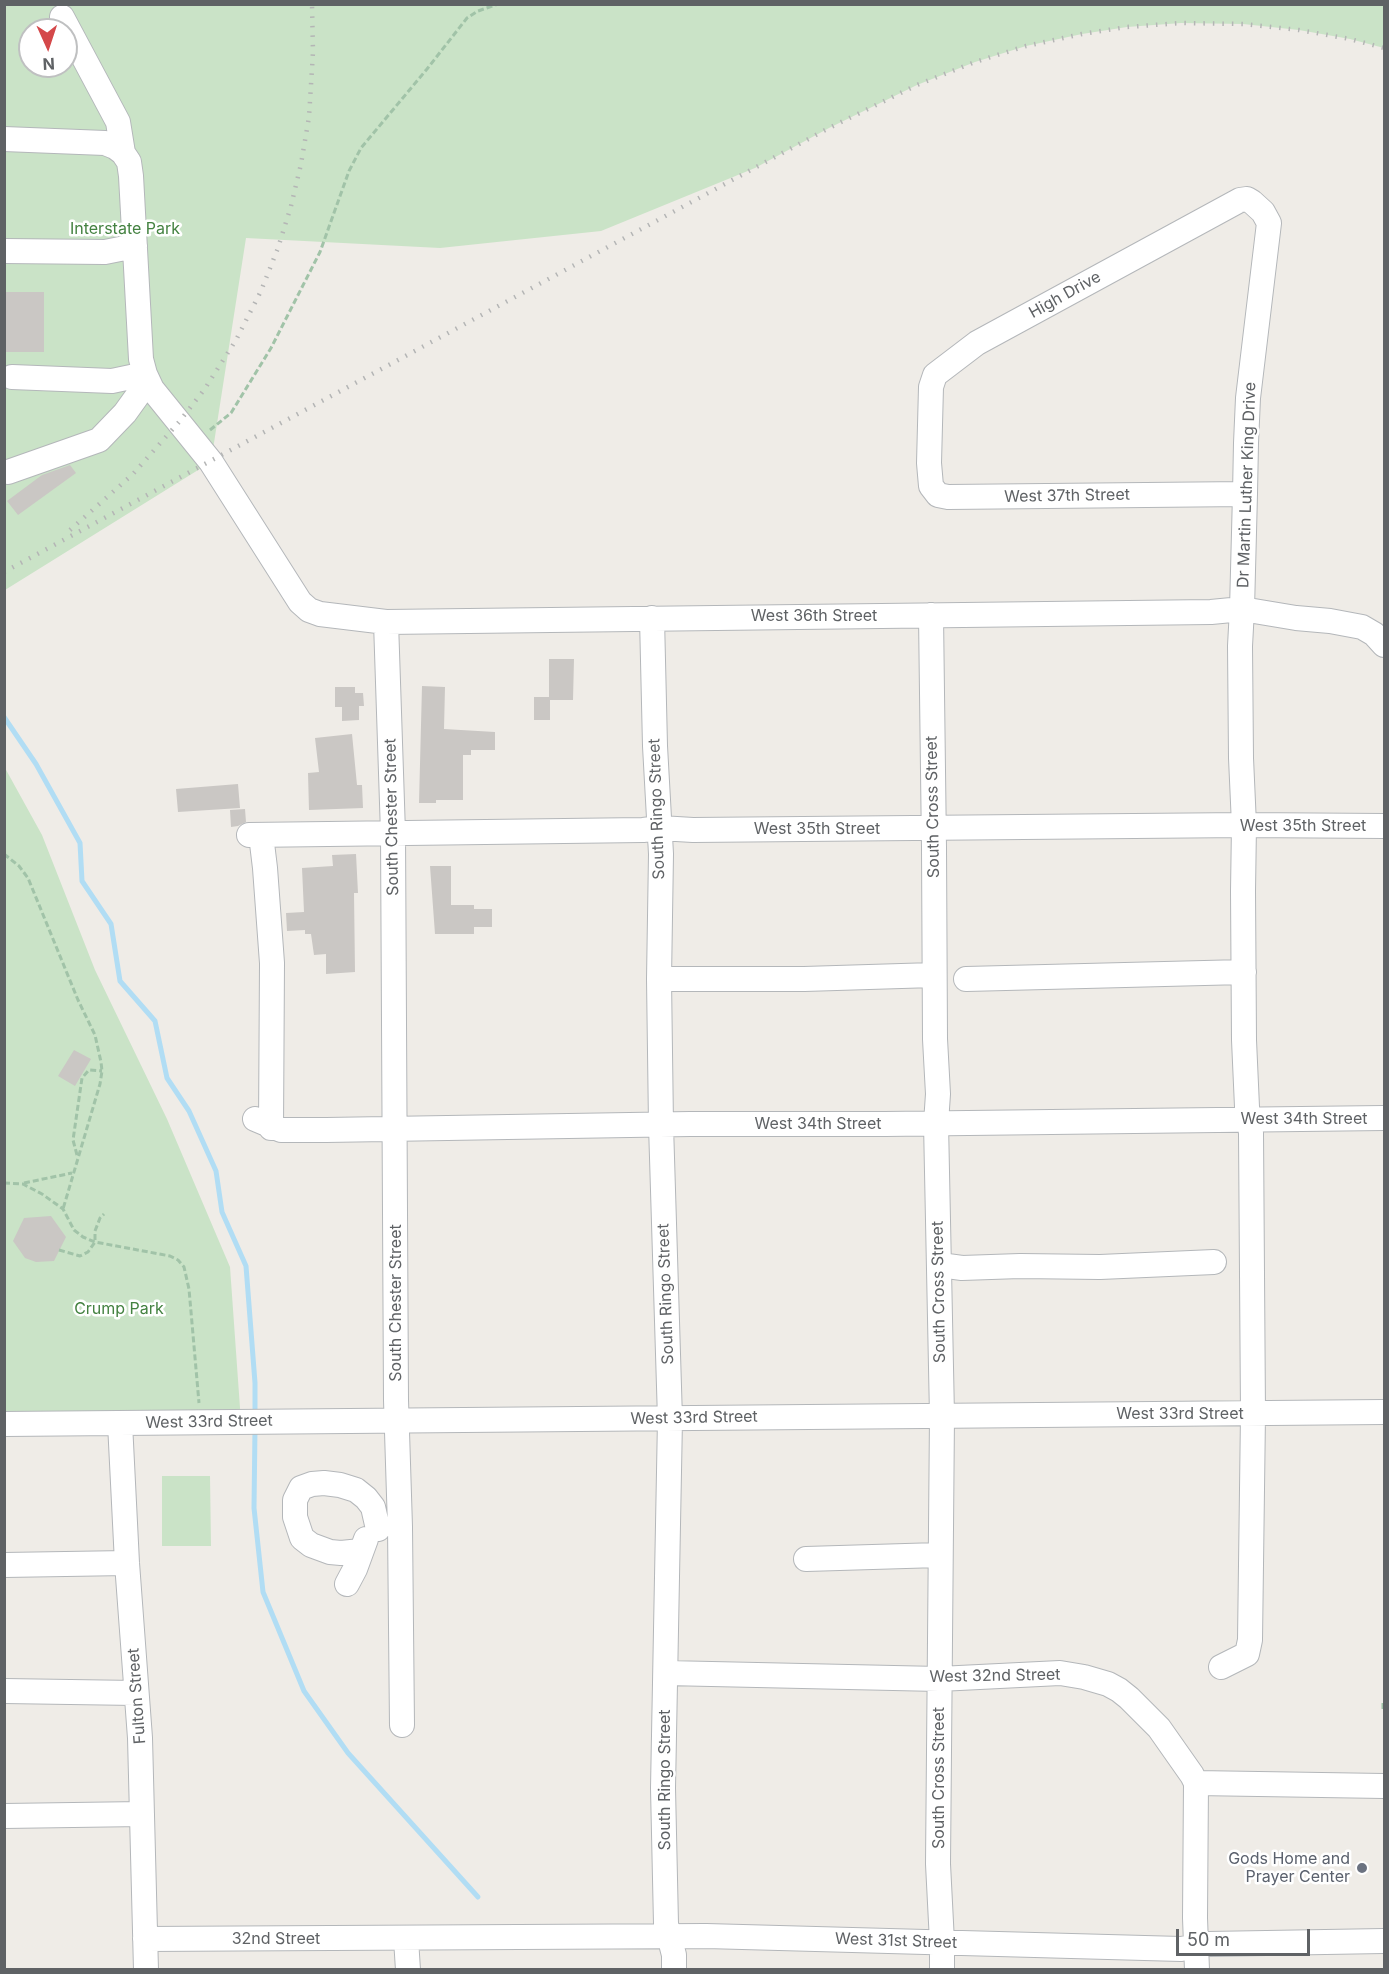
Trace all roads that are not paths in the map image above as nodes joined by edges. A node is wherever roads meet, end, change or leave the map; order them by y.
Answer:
1 (62, 17) dead end
2 (4, 139) edge
3 (123, 153) junction
4 (1263, 213) joint
5 (135, 246) junction
6 (4, 251) edge
7 (12, 378) dead end
8 (146, 378) junction
9 (928, 448) joint
10 (8, 472) dead end
11 (1245, 494) junction
12 (1242, 609) junction
13 (931, 615) junction
14 (652, 618) junction
15 (386, 622) junction
16 (1384, 645) edge
17 (1244, 825) junction
18 (1384, 826) edge
19 (660, 828) junction
20 (933, 828) junction
21 (393, 833) junction
22 (1244, 972) junction
23 (934, 975) junction
24 (659, 979) junction
25 (966, 979) dead end
26 (1384, 1118) edge
27 (1249, 1119) junction
28 (936, 1123) junction
29 (263, 1124) joint
30 (661, 1125) junction
31 (396, 1130) junction
32 (1214, 1262) dead end
33 (940, 1265) junction
34 (1384, 1412) edge
35 (1253, 1414) junction
36 (942, 1416) junction
37 (670, 1419) junction
38 (397, 1421) junction
39 (120, 1423) junction
40 (4, 1424) edge
41 (389, 1528) junction
42 (361, 1551) junction
43 (939, 1555) junction
44 (806, 1559) dead end
45 (127, 1563) junction
46 (4, 1565) edge
47 (347, 1584) dead end
48 (1221, 1667) dead end
49 (666, 1673) junction
50 (939, 1679) junction
51 (4, 1691) edge
52 (136, 1693) junction
53 (402, 1725) dead end
54 (1196, 1783) junction
55 (1384, 1786) edge
56 (142, 1814) junction
57 (4, 1816) edge
58 (669, 1936) junction
59 (145, 1939) junction
60 (406, 1939) junction
61 (1384, 1941) edge
62 (942, 1942) junction
63 (1196, 1958) edge
64 (146, 1970) edge
65 (408, 1970) edge
66 (674, 1970) edge
67 (942, 1970) edge

1 - 3 street
2 - 3 street
3 - 5 street
4 - 9 street, High Drive
4 - 11 street, Dr Martin Luther King Drive
5 - 6 street
5 - 8 street
7 - 8 street
8 - 10 street
8 - 15 street
9 - 11 street, West 37th Street
11 - 12 street, Dr Martin Luther King Drive
12 - 13 street, West 36th Street
12 - 16 street, Dr Martin Luther King Drive
12 - 17 street
13 - 14 street, West 36th Street
13 - 20 street, South Cross Street
14 - 15 street, West 36th Street
14 - 19 street, South Ringo Street
15 - 21 street, South Chester Street
17 - 18 street, West 35th Street
17 - 20 street, West 35th Street
17 - 22 street
19 - 20 street, West 35th Street
19 - 21 street, West 35th Street
19 - 24 street, South Ringo Street
20 - 23 street, South Cross Street
21 - 29 street, West 35th Street
21 - 31 street, South Chester Street
22 - 25 street
22 - 27 street
23 - 24 street
23 - 28 street, South Cross Street
24 - 30 street, South Ringo Street
26 - 27 street, West 34th Street
27 - 28 street, West 34th Street
27 - 35 street
28 - 30 street, West 34th Street
28 - 33 street, South Cross Street
29 - 31 street, West 34th Street
30 - 31 street, West 34th Street
30 - 37 street, South Ringo Street
31 - 38 street, South Chester Street
32 - 33 street
33 - 36 street, South Cross Street
34 - 35 street, West 33rd Street
35 - 36 street, West 33rd Street
35 - 48 street
36 - 37 street, West 33rd Street
36 - 43 street, South Cross Street
37 - 38 street, West 33rd Street
37 - 49 street, South Ringo Street
38 - 39 street, West 33rd Street
38 - 41 street, South Chester Street
39 - 40 street, West 33rd Street
39 - 45 street, Fulton Street
41 - 42 street
41 - 42 street
41 - 53 street, South Chester Street
42 - 47 street
43 - 44 street
43 - 50 street, South Cross Street
45 - 46 street
45 - 52 street, Fulton Street
49 - 50 street, West 32nd Street
49 - 58 street, South Ringo Street
50 - 54 street, West 32nd Street
50 - 62 street, South Cross Street
51 - 52 street
52 - 56 street, Fulton Street
54 - 55 street
54 - 63 street
56 - 57 street
56 - 59 street, Fulton Street
58 - 60 street, West 31st Street
58 - 62 street, West 31st Street
58 - 66 street, South Ringo Street
59 - 60 street, 32nd Street
59 - 64 street, Fulton Street
60 - 65 street
61 - 63 street, West 31st Street
62 - 63 street, West 31st Street
62 - 67 street, South Cross Street

